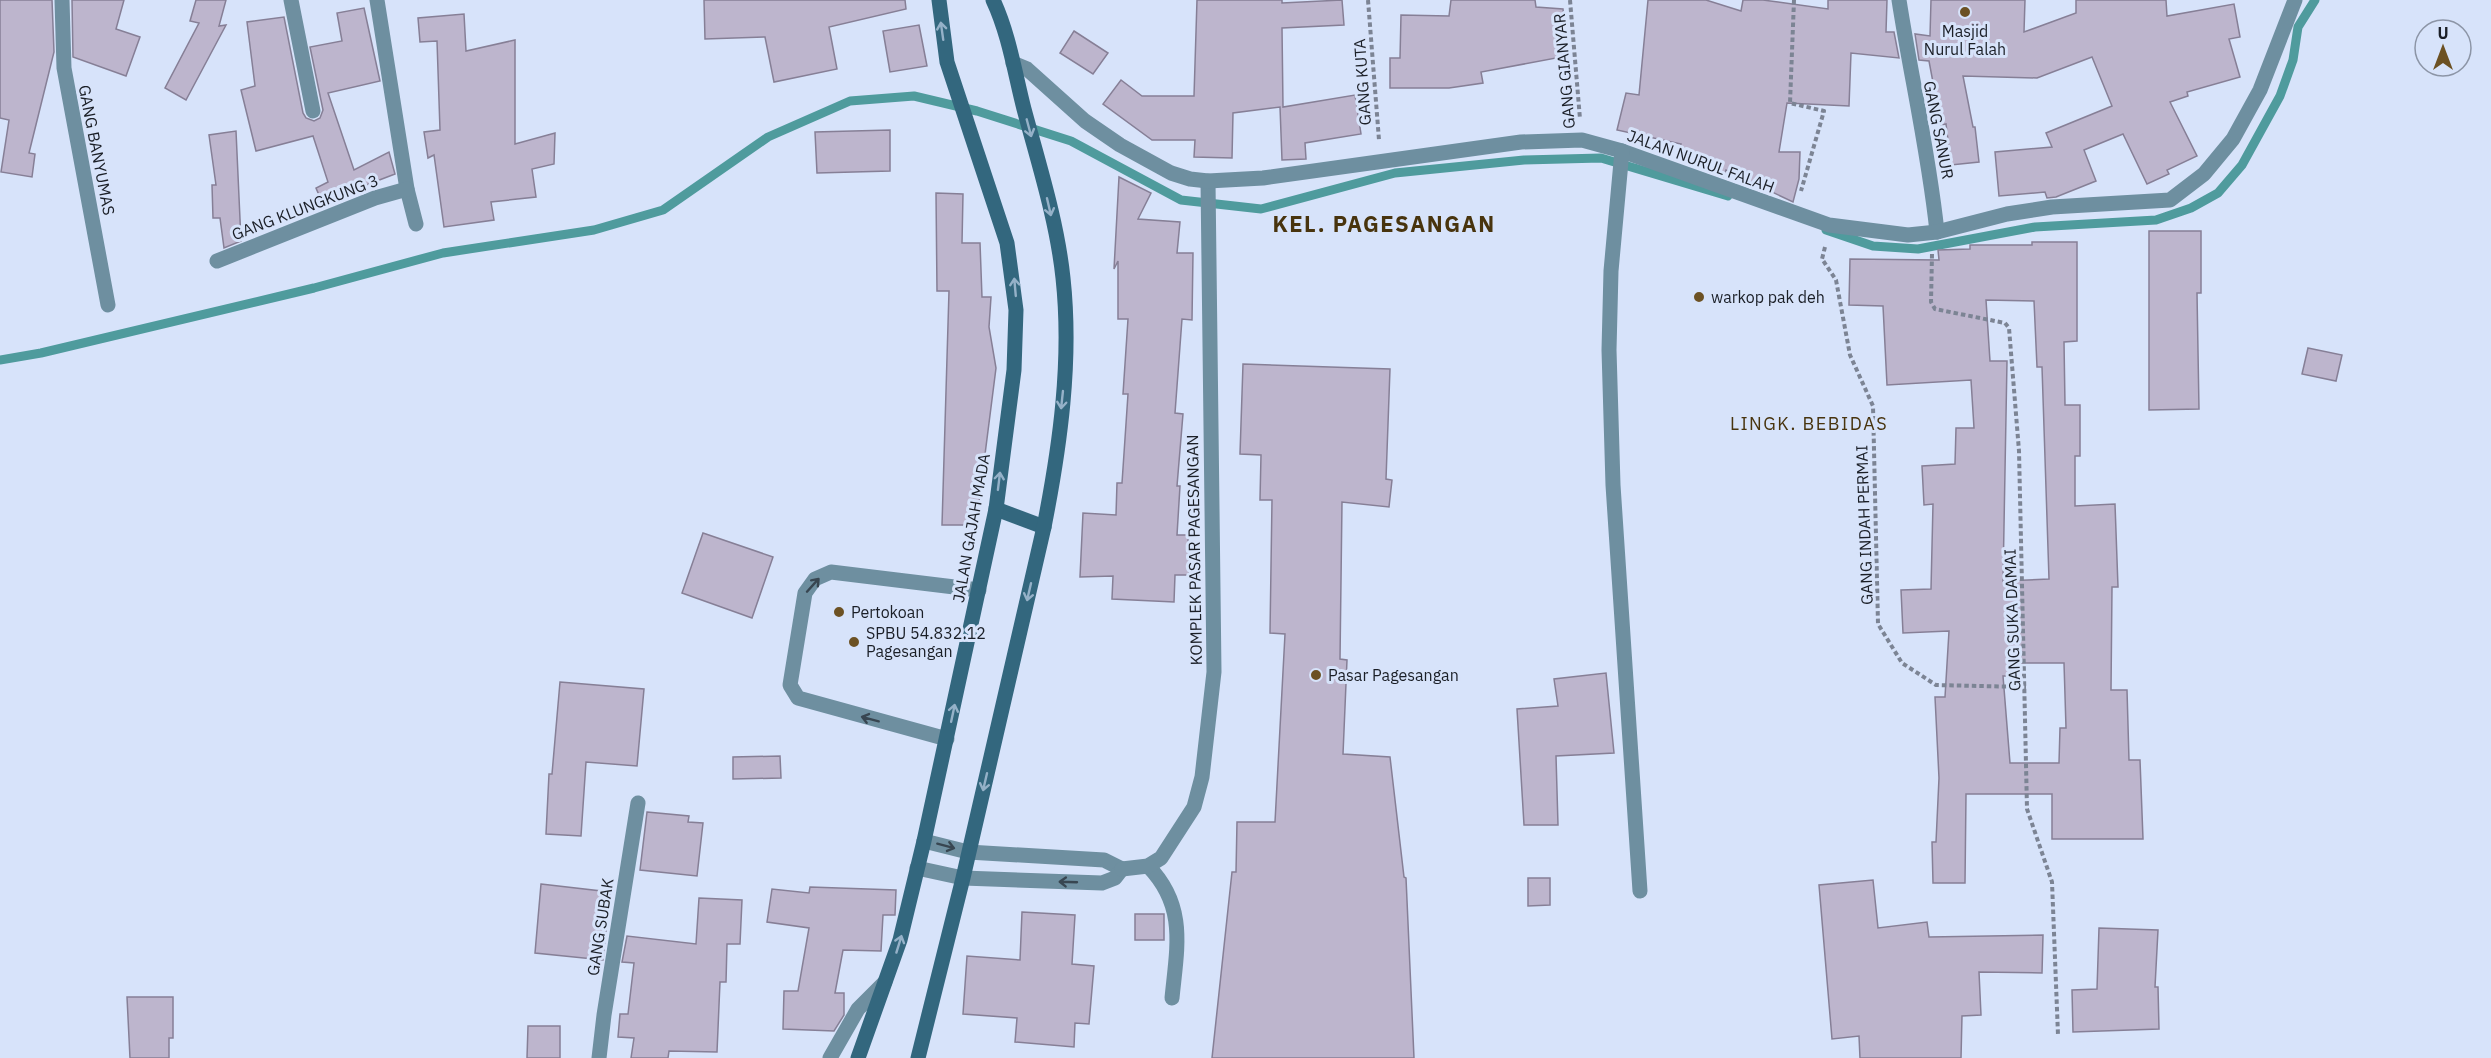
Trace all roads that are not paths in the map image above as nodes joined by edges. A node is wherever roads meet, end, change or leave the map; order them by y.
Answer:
1 (62, 0) edge
2 (291, 0) edge
3 (377, 0) edge
4 (939, 0) edge
5 (993, 0) edge
6 (1899, 0) edge
7 (2295, 0) edge
8 (1013, 63) junction
9 (313, 111) dead end
10 (1621, 155) junction
11 (1208, 185) junction
12 (407, 189) junction
13 (416, 224) dead end
14 (1937, 232) junction
15 (217, 261) dead end
16 (108, 305) dead end
17 (996, 509) junction
18 (1044, 527) junction
19 (979, 590) junction
20 (947, 740) junction
21 (638, 803) dead end
22 (924, 841) junction
23 (968, 852) junction
24 (1148, 866) junction
25 (917, 867) junction
26 (1122, 869) junction
27 (963, 878) junction
28 (1640, 891) dead end
29 (887, 979) junction
30 (1172, 998) dead end
31 (599, 1058) edge
32 (830, 1058) edge
33 (858, 1058) edge
34 (918, 1058) edge

1 - 16 street, GANG BANYUMAS
2 - 9 street
3 - 12 street
17 -> 4 main road, JALAN GAJAH MADA
5 - 8 main road
6 - 14 street, GANG SANUR
7 - 14 street, JALAN NURUL FALAH
8 - 11 street, JALAN NURUL FALAH
8 -> 18 main road
10 - 11 street, JALAN NURUL FALAH
10 - 14 street, JALAN NURUL FALAH
10 - 28 street
11 - 24 street, KOMPLEK PASAR PAGESANGAN
12 - 13 street
12 - 15 street, GANG KLUNGKUNG 3
17 - 18 main road
17 - 19 main road, JALAN GAJAH MADA
18 -> 23 main road
20 -> 19 main road, JALAN GAJAH MADA
20 -> 19 street
20 - 22 main road, JALAN GAJAH MADA
21 - 31 street, GANG SUBAK
22 -> 23 street
22 - 25 main road, JALAN GAJAH MADA
23 - 26 street
23 - 27 main road
24 - 26 street
24 - 30 street
25 - 27 street
29 -> 25 main road, JALAN GAJAH MADA
26 -> 27 street
27 - 34 main road
29 - 32 street
29 - 33 main road, JALAN GAJAH MADA

